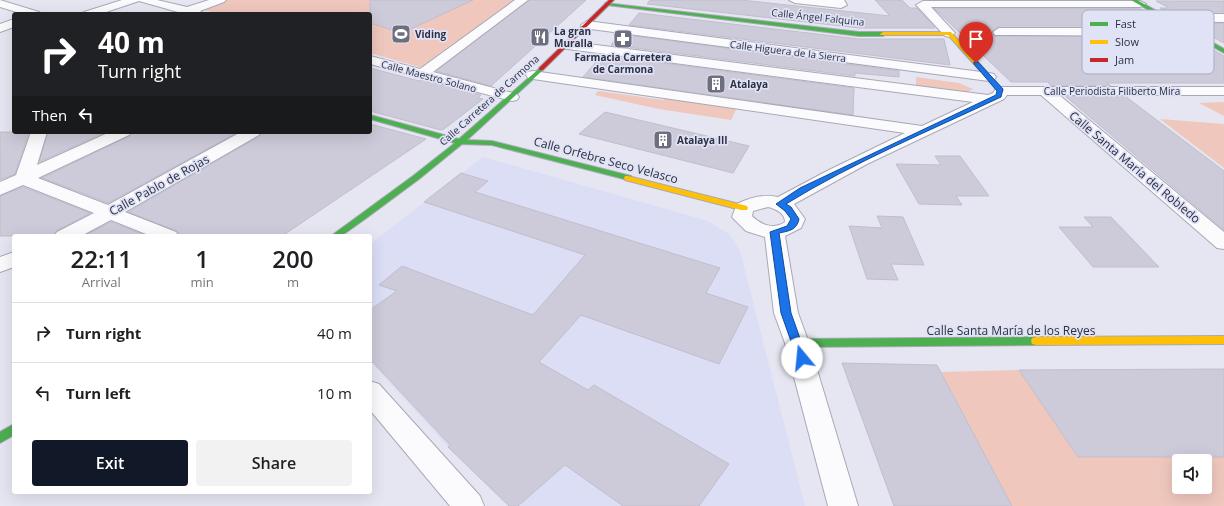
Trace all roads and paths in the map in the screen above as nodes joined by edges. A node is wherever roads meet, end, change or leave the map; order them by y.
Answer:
1 (134, 0) edge
2 (144, 0) edge
3 (220, 0) edge
4 (522, 0) edge
5 (795, 0) edge
6 (838, 0) edge
7 (1020, 1) edge
8 (609, 2) edge
9 (1137, 2) edge
10 (0, 3) edge
11 (1151, 10) edge
12 (187, 11) junction
13 (29, 12) edge
14 (95, 12) edge
15 (191, 12) edge
16 (12, 25) edge
17 (587, 25) junction
18 (0, 28) edge
19 (999, 32) dead end
20 (1082, 32) edge
21 (949, 33) junction
22 (1224, 43) edge
23 (1214, 44) edge
24 (565, 45) junction
25 (1214, 46) edge
26 (1224, 51) edge
27 (372, 61) edge
28 (422, 74) junction
29 (532, 75) junction
30 (989, 77) junction
31 (1045, 91) junction
32 (1224, 91) edge
33 (995, 95) junction
34 (512, 97) junction
35 (372, 118) edge
36 (925, 131) junction
37 (38, 134) edge
38 (119, 134) edge
39 (249, 134) edge
40 (461, 142) junction
41 (24, 179) junction
42 (0, 189) edge
43 (780, 204) junction
44 (744, 208) junction
45 (109, 212) junction
46 (774, 232) junction
47 (68, 234) edge
48 (164, 234) edge
49 (338, 234) edge
50 (1224, 243) edge
51 (12, 260) edge
52 (0, 265) edge
53 (1224, 340) edge
54 (797, 343) junction
55 (372, 393) edge
56 (12, 430) edge
57 (0, 438) edge
58 (469, 506) edge
59 (843, 506) edge

1 - 14 street
2 - 12 street
3 - 12 street
4 - 28 street
5 - 6 street
7 - 9 street
7 - 21 street
8 - 17 street, Calle Carretera de Carmona
8 - 21 street, Calle Ángel Falquina
9 - 11 street
10 - 13 street
12 - 15 street
16 - 18 street
17 - 24 street, Calle Carretera de Carmona
17 - 30 street, Calle Higuera de la Sierra
19 - 20 street
21 - 30 street
22 - 23 street
24 - 29 street, Calle Carretera de Carmona
24 - 33 street, Calle Periodista Filiberto Mira
25 - 26 street
27 - 28 street, Calle Maestro Solano
28 - 34 street, Calle Maestro Solano
29 - 34 street, Calle Carretera de Carmona
29 - 36 street
30 - 33 street
31 - 32 street, Calle Periodista Filiberto Mira
31 - 33 street, Calle Periodista Filiberto Mira
31 - 50 street, Calle Santa María del Robledo
33 - 36 street
34 - 40 street, Calle Carretera de Carmona
35 - 40 street, Calle Orfebre Seco Velasco
36 - 43 street
37 - 41 street
38 - 41 street
39 - 45 street, Calle Pablo de Rojas
40 - 44 street, Calle Orfebre Seco Velasco
40 - 49 street, Calle Carretera de Carmona
41 - 42 street
41 - 45 street
43 - 44 street
43 - 46 street
44 - 46 street
45 - 47 street, Calle Pablo de Rojas
45 - 48 street
46 - 54 street
51 - 52 street
53 - 54 street, Calle Santa María de los Reyes
54 - 59 street
55 - 58 street
56 - 57 street

